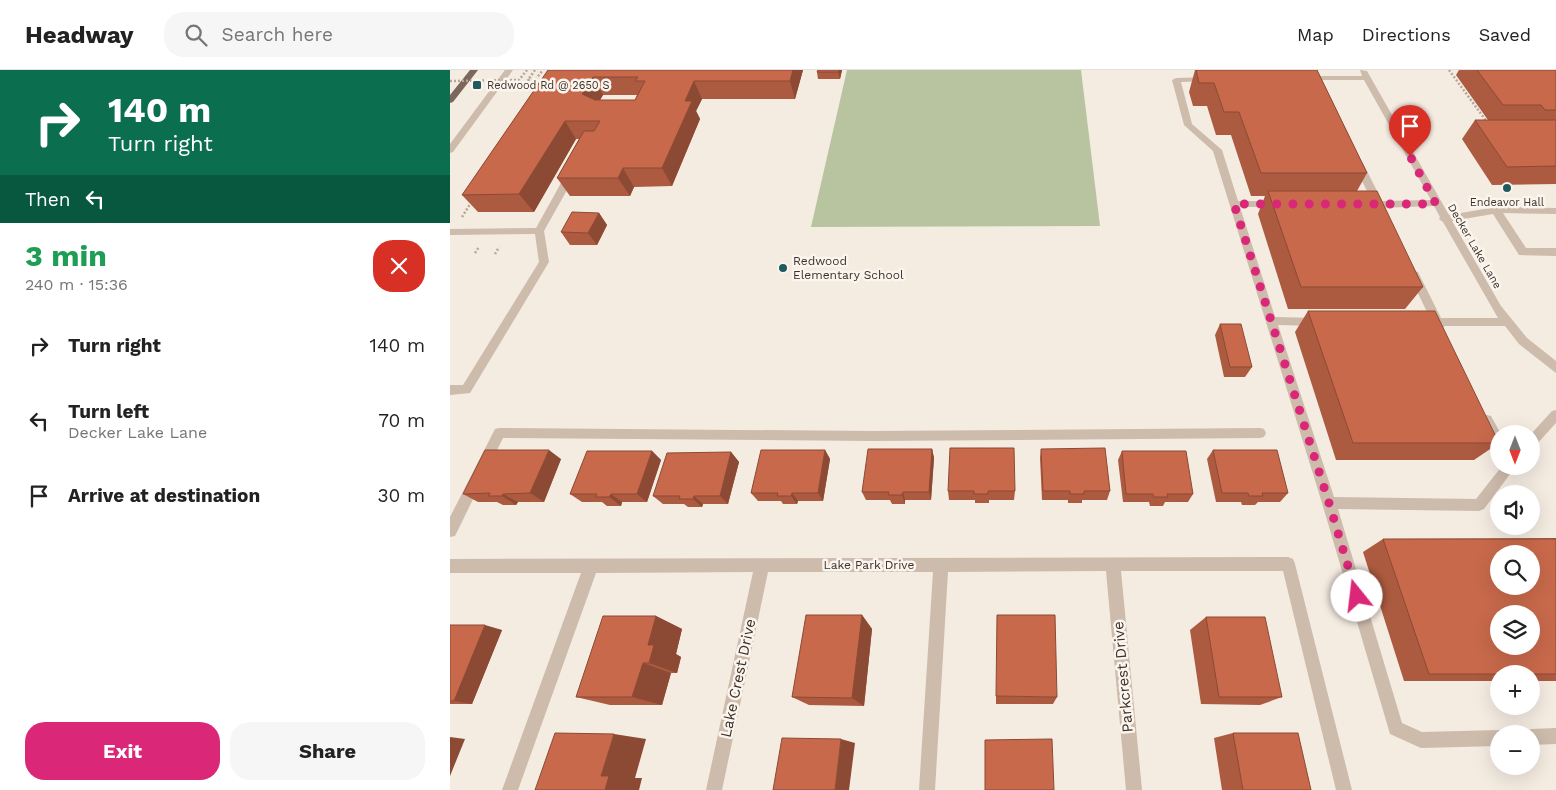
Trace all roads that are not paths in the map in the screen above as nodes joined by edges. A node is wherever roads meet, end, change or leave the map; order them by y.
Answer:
1 (474, 70) edge
2 (509, 70) edge
3 (1364, 74) edge
4 (1223, 79) edge
5 (1289, 79) edge
6 (1318, 79) edge
7 (450, 100) edge
8 (450, 150) edge
9 (1352, 150) edge
10 (575, 167) edge
11 (1234, 204) junction
12 (1292, 204) edge
13 (1359, 204) edge
14 (1436, 204) junction
15 (1380, 208) junction
16 (1496, 210) junction
17 (1556, 211) edge
18 (1444, 219) junction
19 (539, 231) junction
20 (450, 232) edge
21 (1556, 252) edge
22 (1408, 263) edge
23 (1272, 321) junction
24 (1330, 322) edge
25 (1418, 322) edge
26 (1438, 322) junction
27 (1506, 322) junction
28 (1446, 339) edge
29 (1556, 368) edge
30 (450, 390) edge
31 (1480, 407) edge
32 (1556, 415) edge
33 (1490, 425) edge
34 (1540, 432) edge
35 (1260, 433) dead end
36 (1503, 475) edge
37 (1329, 503) junction
38 (450, 531) edge
39 (762, 565) junction
40 (940, 565) junction
41 (1113, 565) junction
42 (450, 566) edge
43 (590, 566) junction
44 (1556, 736) edge
45 (1540, 737) edge
46 (1490, 738) edge
47 (510, 790) edge
48 (714, 790) edge
49 (927, 790) edge
50 (1134, 790) edge
51 (1344, 790) edge

1 - 7 main road
2 - 8 street
3 - 6 street
3 - 14 street, Decker Lake Lane
4 - 11 street
5 - 6 street
9 - 15 street
10 - 19 street
11 - 12 street
11 - 23 street
13 - 15 street
14 - 15 street
14 - 18 street, Decker Lake Lane
16 - 17 street
16 - 18 street
16 - 21 street
18 - 27 street, Decker Lake Lane
19 - 20 street
19 - 30 street
22 - 26 street
23 - 24 street
23 - 37 street
25 - 26 street
26 - 27 street
26 - 28 street
27 - 29 street, Decker Lake Lane
31 - 33 street
32 - 34 street
35 - 38 street
36 - 37 street
37 - 46 street
39 - 40 street, Lake Park Drive
39 - 43 street, Lake Park Drive
39 - 48 street, Lake Crest Drive
40 - 41 street, Lake Park Drive
40 - 49 street
41 - 50 street, Parkcrest Drive
41 - 51 street, Lake Park Drive
42 - 43 street, Lake Park Drive
43 - 47 street
44 - 45 street

